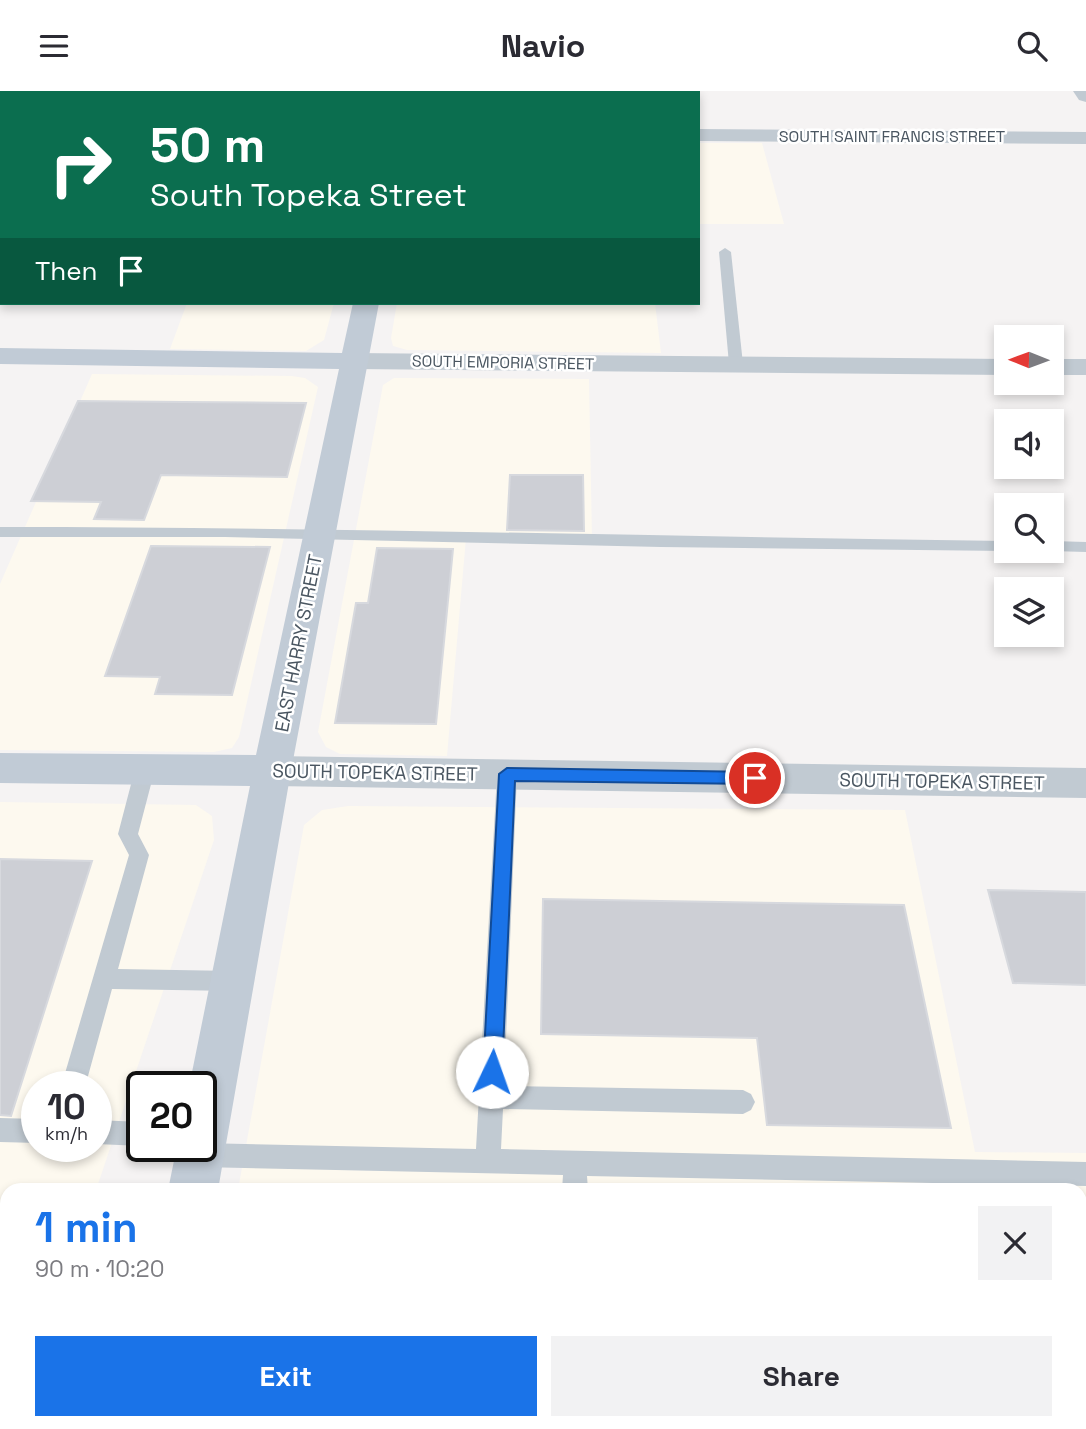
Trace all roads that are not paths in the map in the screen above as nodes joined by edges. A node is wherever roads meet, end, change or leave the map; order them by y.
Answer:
1 (1083, 91) edge
2 (1086, 96) edge
3 (700, 135) edge
4 (1086, 138) edge
5 (725, 252) dead end
6 (366, 305) edge
7 (0, 356) edge
8 (354, 361) junction
9 (736, 364) junction
10 (994, 367) edge
11 (1064, 367) edge
12 (1086, 367) edge
13 (0, 533) edge
14 (319, 535) junction
15 (994, 546) edge
16 (1064, 546) edge
17 (1086, 547) edge
18 (0, 768) edge
19 (145, 769) junction
20 (272, 771) junction
21 (507, 774) junction
22 (1086, 783) edge
23 (104, 979) junction
24 (233, 981) junction
25 (78, 1071) edge
26 (215, 1071) edge
27 (491, 1097) junction
28 (743, 1102) dead end
29 (0, 1130) edge
30 (21, 1131) edge
31 (217, 1154) edge
32 (488, 1162) junction
33 (575, 1163) junction
34 (1086, 1174) edge
35 (921, 1180) edge
36 (575, 1183) edge

1 - 2 street
3 - 4 street, SOUTH SAINT FRANCIS STREET
5 - 9 lane
6 - 8 street, EAST HARRY STREET
7 - 8 street, SOUTH EMPORIA STREET
8 - 9 street, SOUTH EMPORIA STREET
8 - 14 street, EAST HARRY STREET
9 - 10 street, SOUTH EMPORIA STREET
11 - 12 street
13 - 14 lane
14 - 15 lane
14 - 20 street, EAST HARRY STREET
16 - 17 lane
18 - 19 street, SOUTH TOPEKA STREET
19 - 20 street, SOUTH TOPEKA STREET
19 - 23 lane
20 - 21 street, SOUTH TOPEKA STREET
20 - 24 street, EAST HARRY STREET
21 - 22 street, SOUTH TOPEKA STREET
21 - 27 lane
23 - 24 lane
23 - 25 lane
24 - 26 street, EAST HARRY STREET
27 - 28 lane
27 - 32 lane
29 - 30 lane
31 - 32 lane
32 - 33 lane
33 - 35 lane
33 - 36 lane
34 - 35 lane

